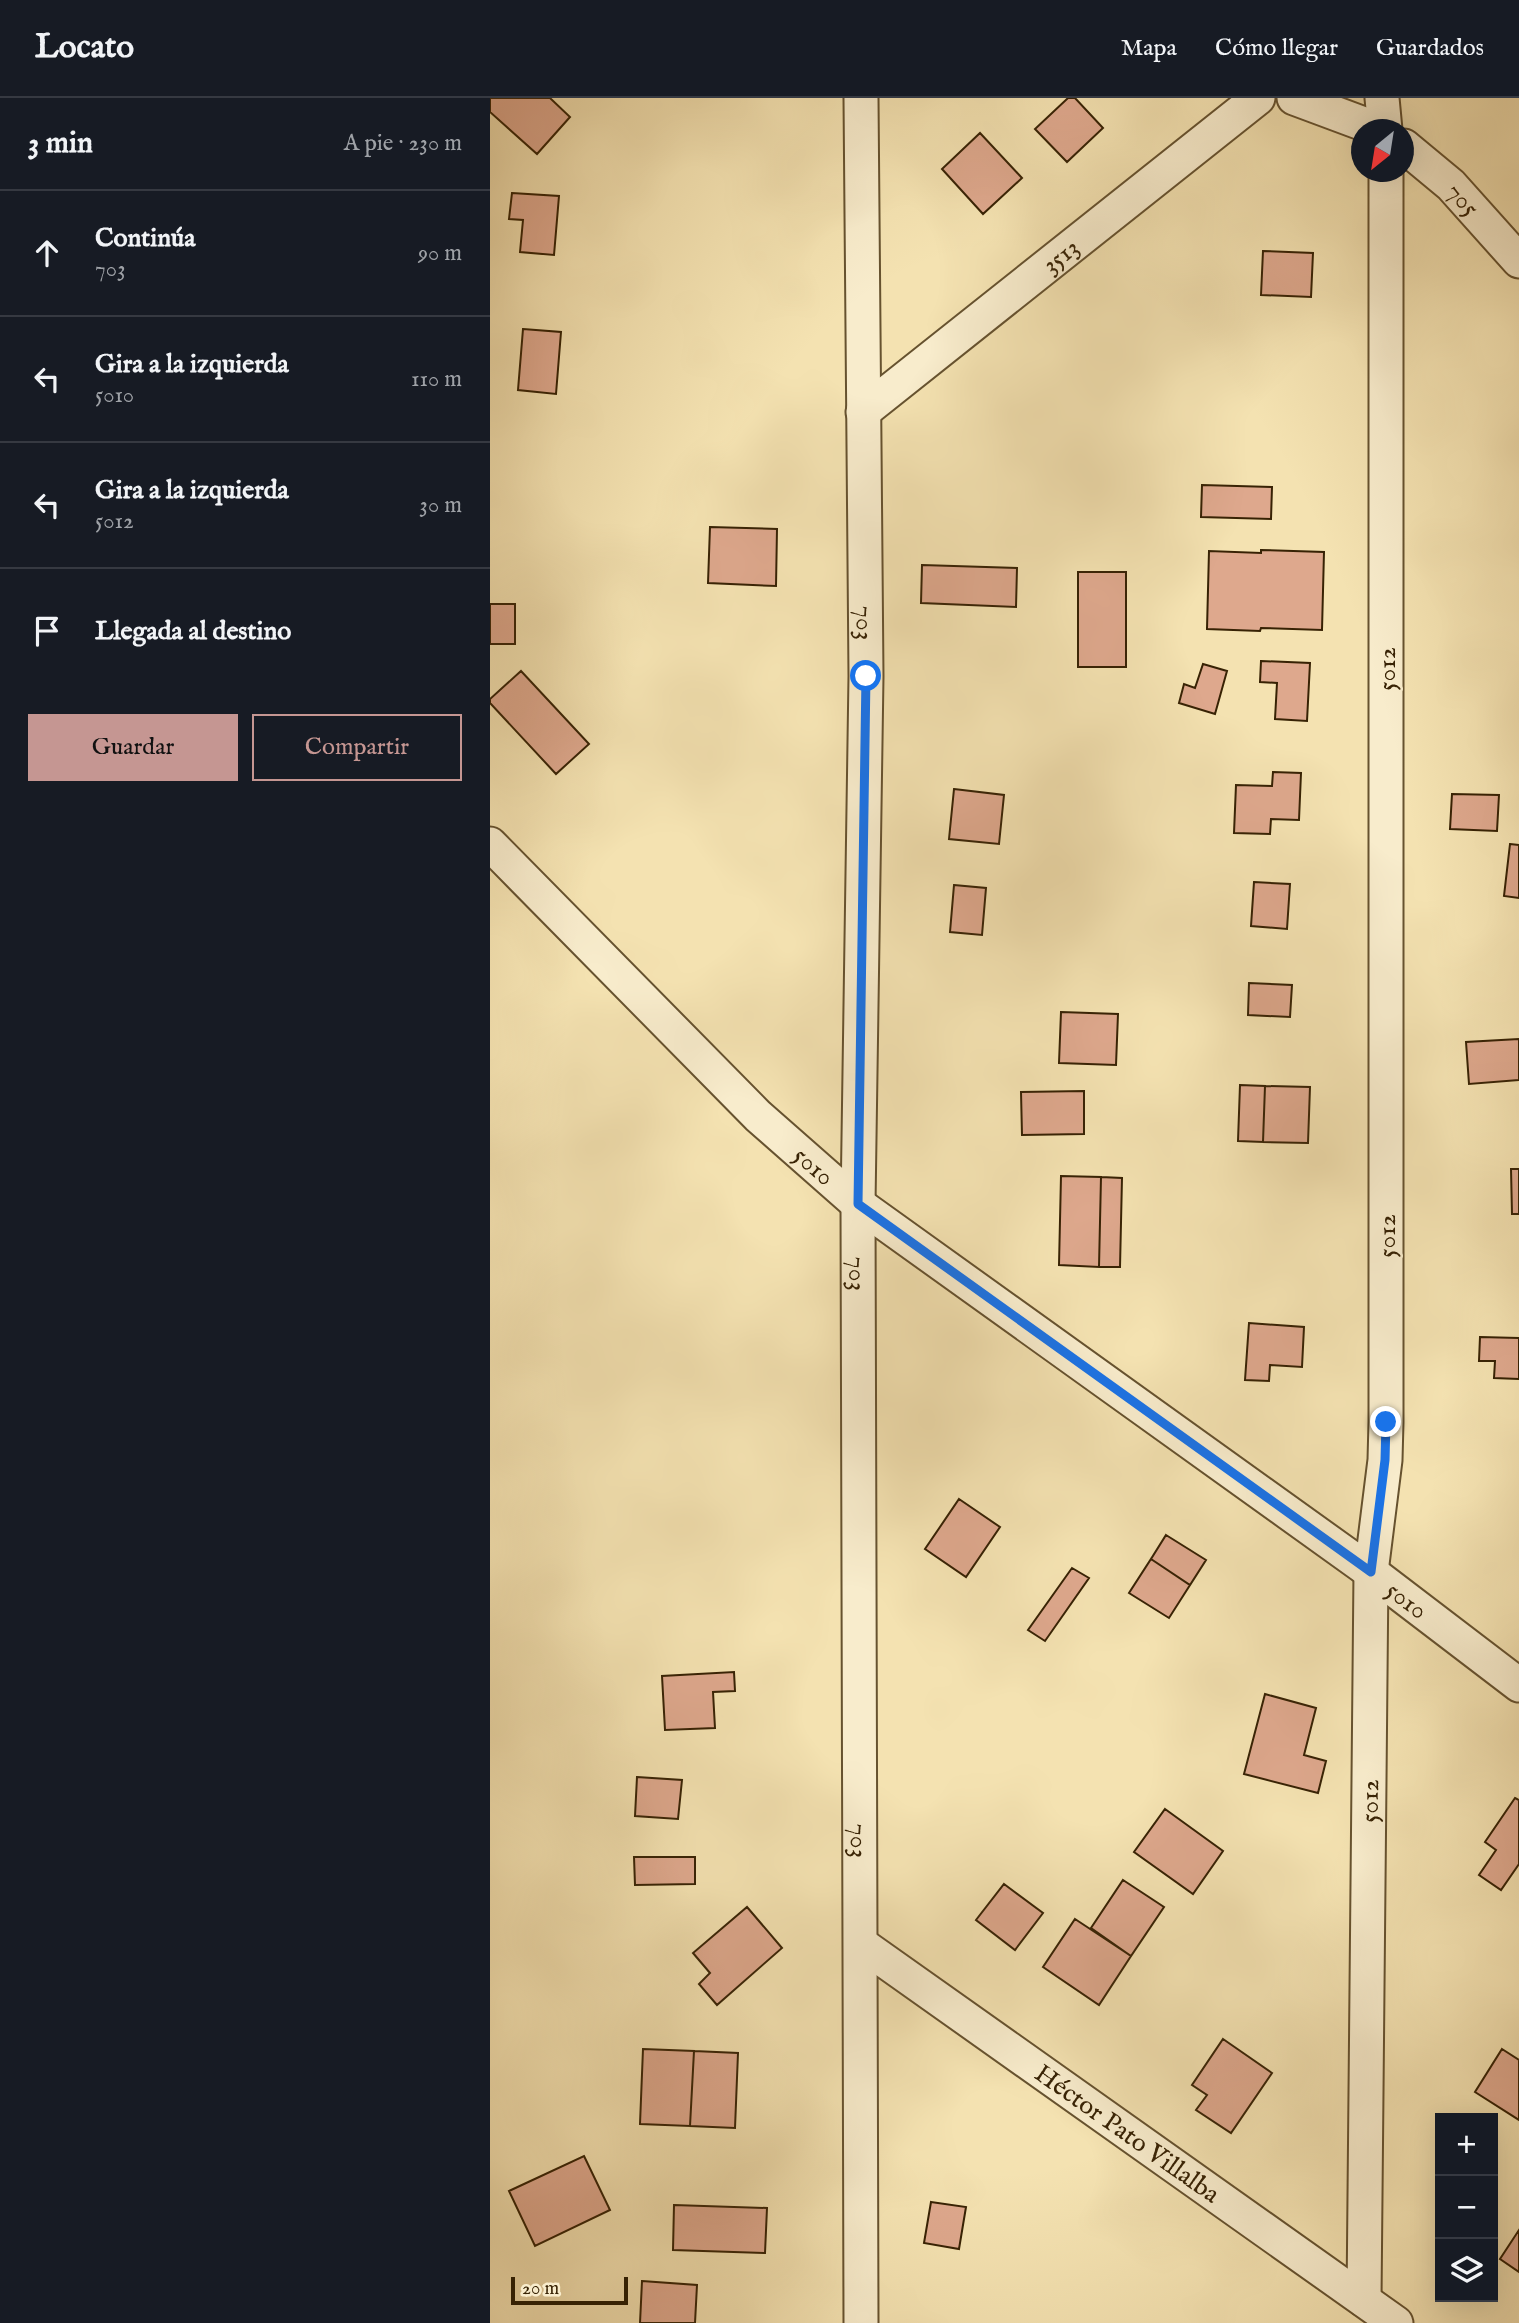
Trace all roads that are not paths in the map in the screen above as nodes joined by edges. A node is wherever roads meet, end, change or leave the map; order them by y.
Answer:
1 (861, 98) edge
2 (1258, 98) edge
3 (1294, 98) edge
4 (1382, 98) edge
5 (1351, 119) edge
6 (1384, 119) edge
7 (1414, 154) edge
8 (1385, 182) edge
9 (1519, 261) edge
10 (863, 412) junction
11 (490, 844) edge
12 (858, 1204) junction
13 (1371, 1572) junction
14 (1519, 1685) edge
15 (861, 1944) junction
16 (1364, 2300) junction
17 (861, 2323) edge
18 (1396, 2323) edge

1 - 10 street, 703
2 - 10 street, 3513
3 - 5 street
4 - 6 street
7 - 9 street, 705
8 - 13 street, 5012
10 - 12 street, 703
11 - 12 street, 5010
12 - 13 street, 5010
12 - 15 street, 703
13 - 14 street, 5010
13 - 16 street, 5012
15 - 16 street, Héctor Pato Villalba
15 - 17 street, 703
16 - 18 street, Héctor Pato Villalba

